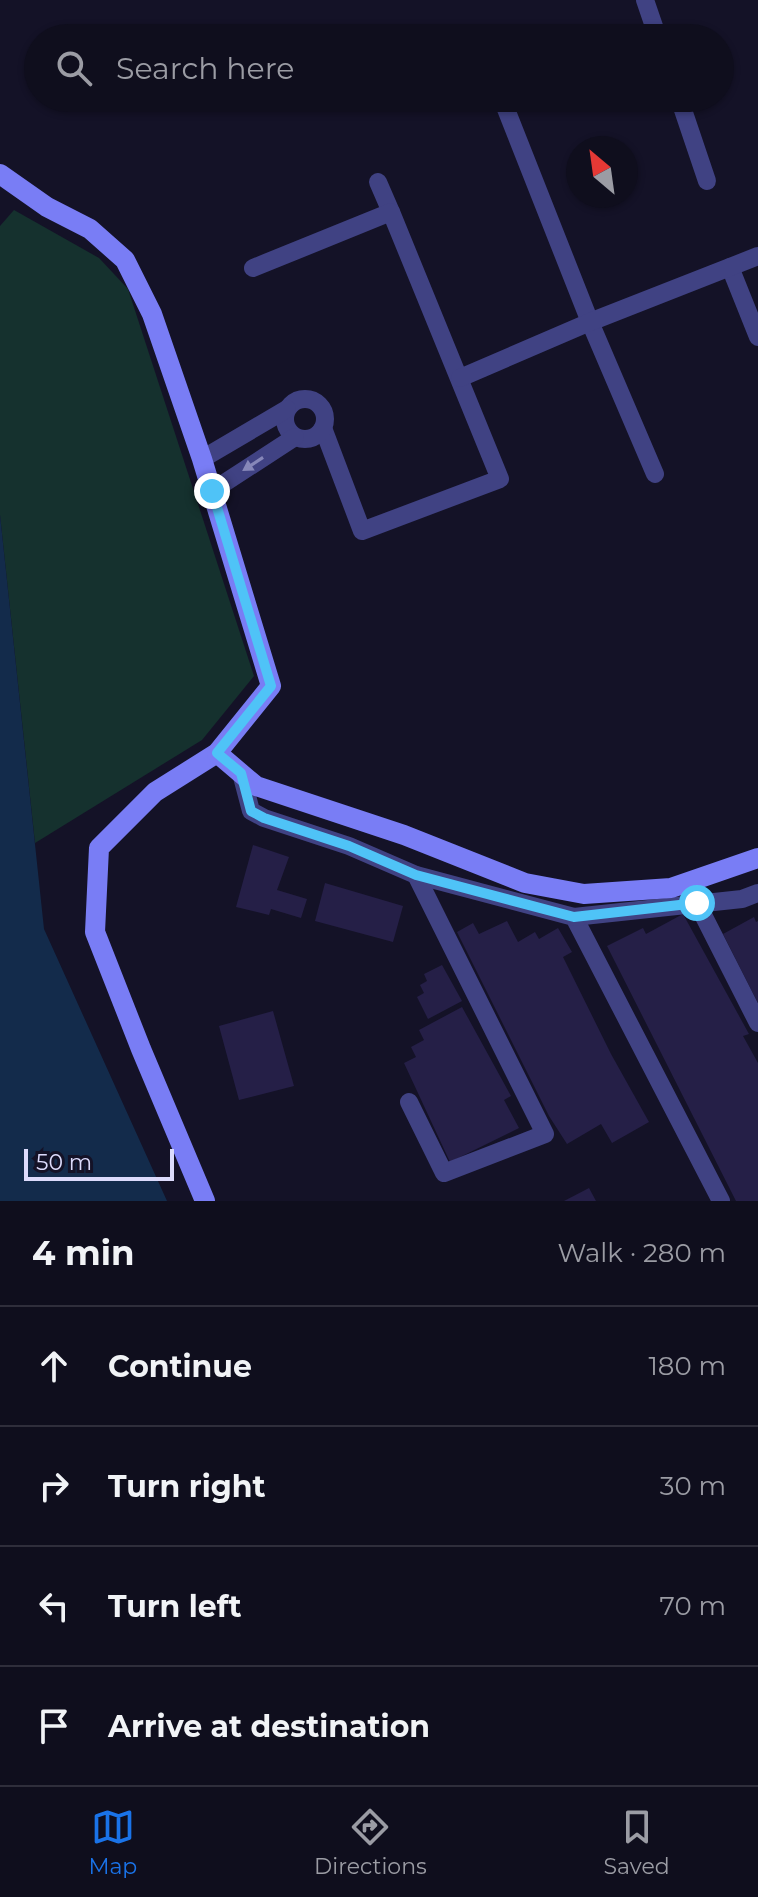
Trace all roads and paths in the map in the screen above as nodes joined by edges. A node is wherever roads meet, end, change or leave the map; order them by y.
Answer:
1 (645, 0) edge
2 (653, 24) edge
3 (507, 112) edge
4 (684, 112) edge
5 (0, 174) edge
6 (707, 181) dead end
7 (378, 182) dead end
8 (391, 212) junction
9 (758, 256) edge
10 (730, 267) junction
11 (253, 268) dead end
12 (590, 322) junction
13 (758, 337) edge
14 (460, 378) junction
15 (287, 409) junction
16 (323, 428) junction
17 (295, 437) junction
18 (202, 459) junction
19 (655, 474) dead end
20 (212, 491) junction
21 (217, 753) junction
22 (241, 773) junction
23 (758, 858) edge
24 (416, 875) junction
25 (758, 893) edge
26 (697, 903) junction
27 (574, 917) junction
28 (758, 1023) edge
29 (409, 1102) dead end
30 (205, 1201) edge
31 (721, 1201) edge

1 - 2 street
3 - 12 street
4 - 6 street
5 - 18 main road
7 - 8 street
8 - 11 street
8 - 14 street
9 - 10 street
10 - 12 street
10 - 13 street
12 - 14 street
12 - 19 street
14 - 16 street
15 - 16 street
15 - 17 street
15 - 18 street
16 - 17 street
17 -> 20 street
18 - 20 main road
20 - 21 main road
21 - 22 main road
21 - 30 main road
22 - 23 main road
22 - 24 street
24 - 27 street
24 - 29 street
25 - 26 street
26 - 27 street
26 - 28 street
27 - 31 street

